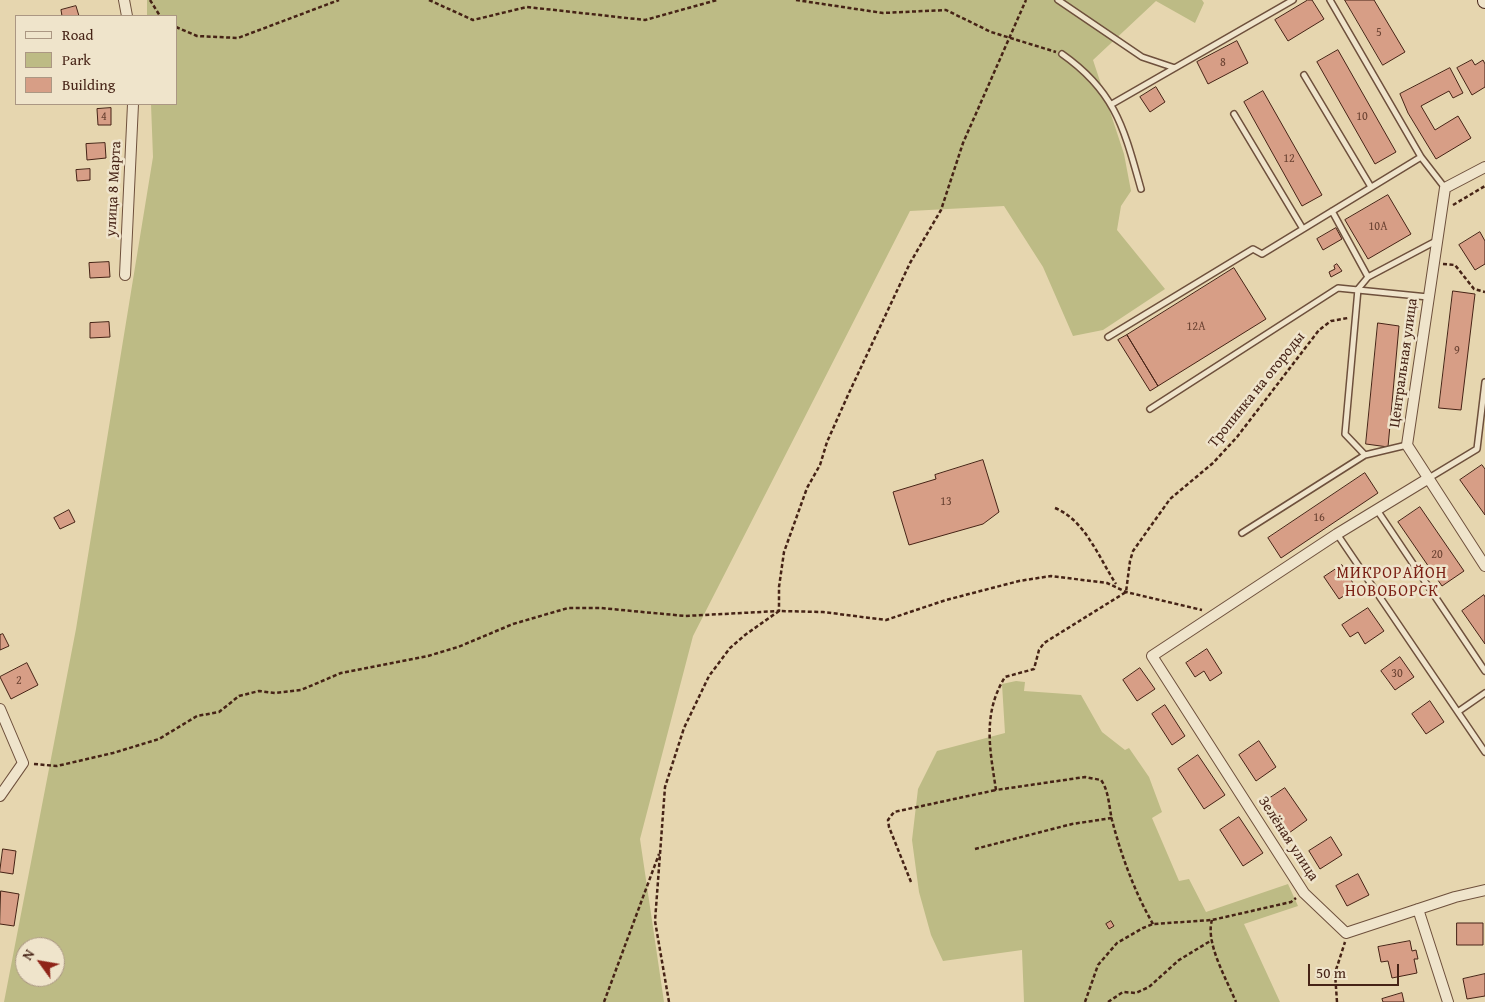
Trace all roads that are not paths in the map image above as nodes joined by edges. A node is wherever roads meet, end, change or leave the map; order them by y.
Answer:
1 (124, 0) edge
2 (1058, 0) edge
3 (1294, 0) edge
4 (1330, 0) edge
5 (127, 15) edge
6 (1062, 54) road end
7 (1175, 68) junction
8 (1304, 75) dead end
9 (1112, 104) junction
10 (133, 105) edge
11 (1234, 114) dead end
12 (1421, 157) junction
13 (1485, 167) edge
14 (1371, 187) junction
15 (1445, 188) junction
16 (1141, 189) dead end
17 (1332, 211) junction
18 (1303, 229) junction
19 (1436, 240) junction
20 (124, 275) dead end
21 (1368, 277) junction
22 (1358, 289) junction
23 (1428, 297) junction
24 (1108, 337) dead end
25 (1485, 382) edge
26 (1150, 409) dead end
27 (1408, 444) junction
28 (1477, 449) junction
29 (1485, 449) edge
30 (1365, 456) junction
31 (1429, 478) junction
32 (1377, 510) junction
33 (1242, 533) dead end
34 (1337, 534) junction
35 (1485, 566) edge
36 (1485, 671) edge
37 (1485, 693) edge
38 (0, 709) edge
39 (1458, 711) junction
40 (1485, 752) edge
41 (0, 796) edge
42 (1485, 890) edge
43 (1418, 909) junction
44 (1448, 1002) edge

1 - 5 street
2 - 7 lane
3 - 7 lane
4 - 12 lane
6 - 9 lane
7 - 9 lane
8 - 14 lane
9 - 16 lane
10 - 20 street, улица 8 Марта
11 - 18 lane
12 - 14 lane
12 - 15 lane
13 - 15 street
14 - 17 lane
15 - 19 street, Центральная улица
17 - 18 lane
17 - 21 lane
18 - 24 lane
19 - 21 lane
19 - 23 street, Центральная улица
21 - 22 lane
22 - 23 lane
22 - 26 lane
22 - 30 lane
23 - 27 street, Центральная улица
25 - 28 lane
27 - 30 lane
27 - 31 street, Центральная улица
28 - 29 lane
28 - 31 lane
30 - 33 lane
31 - 32 street
31 - 35 street, Центральная улица
32 - 34 street
32 - 36 lane
34 - 39 lane
34 - 43 street, Зелёная улица
37 - 39 lane
38 - 41 street
39 - 40 lane
42 - 43 street
43 - 44 street

